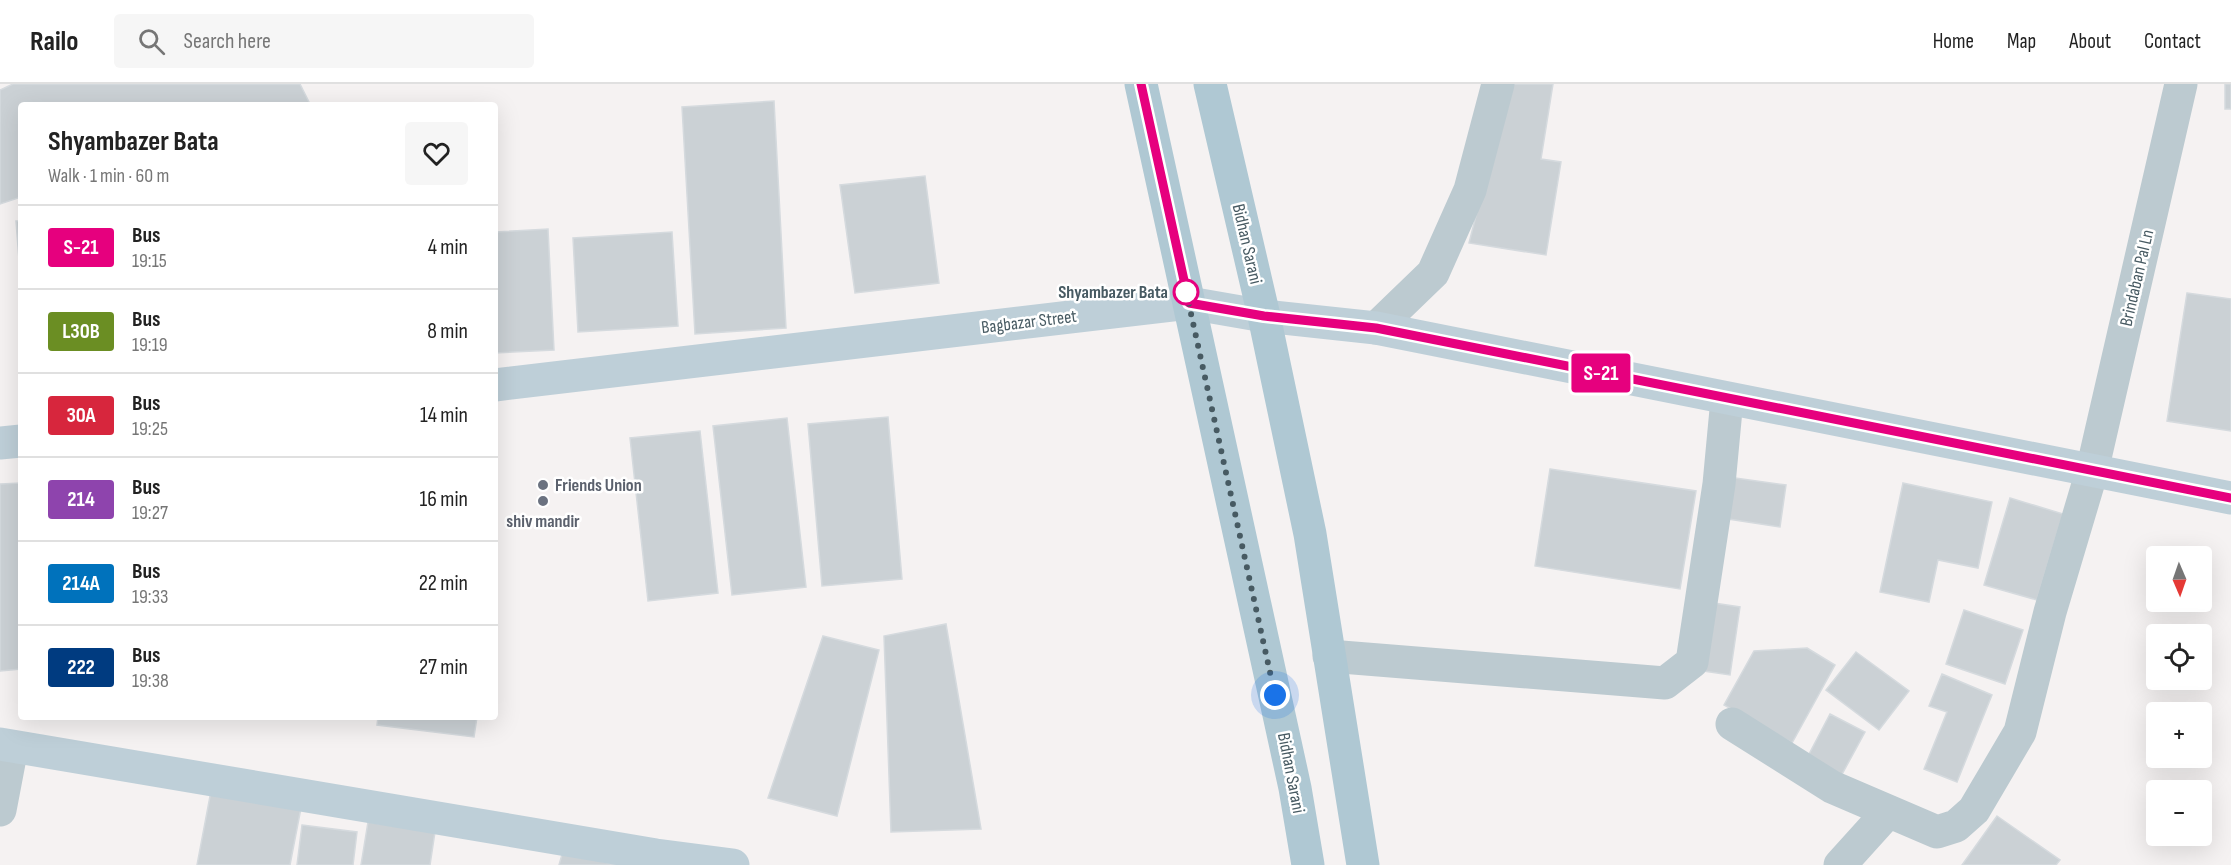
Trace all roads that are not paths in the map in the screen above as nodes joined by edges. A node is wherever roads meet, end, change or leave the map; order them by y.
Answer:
1 (1141, 84) edge
2 (1210, 84) edge
3 (1498, 84) edge
4 (2181, 84) edge
5 (1189, 303) junction
6 (1264, 316) junction
7 (1376, 328) junction
8 (498, 385) edge
9 (1727, 399) junction
10 (18, 441) edge
11 (0, 443) edge
12 (2092, 471) junction
13 (2231, 498) edge
14 (1329, 656) junction
15 (1732, 724) dead end
16 (6, 746) edge
17 (0, 810) edge
18 (1887, 813) junction
19 (733, 865) edge
20 (1308, 865) edge
21 (1363, 865) edge
22 (1840, 865) edge

1 - 5 main road, Bidhan Sarani
2 - 6 main road, Bidhan Sarani
3 - 7 street
4 - 12 street, Brindaban Pal Ln
5 - 6 street, Bagbazar Street
5 - 8 street, Bagbazar Street
5 - 20 main road, Bidhan Sarani
6 - 7 street, Bagbazar Street
6 - 14 main road, Bidhan Sarani
7 - 9 street, Bagbazar Street
9 - 12 street, Bagbazar Street
9 - 14 street
10 - 11 street
12 - 13 street, Bagbazar Street
12 - 18 street, Brindaban Pal Ln
14 - 21 main road, Bidhan Sarani
15 - 18 street, Brindaban Pal Ln
16 - 17 street
16 - 19 street
18 - 22 street

